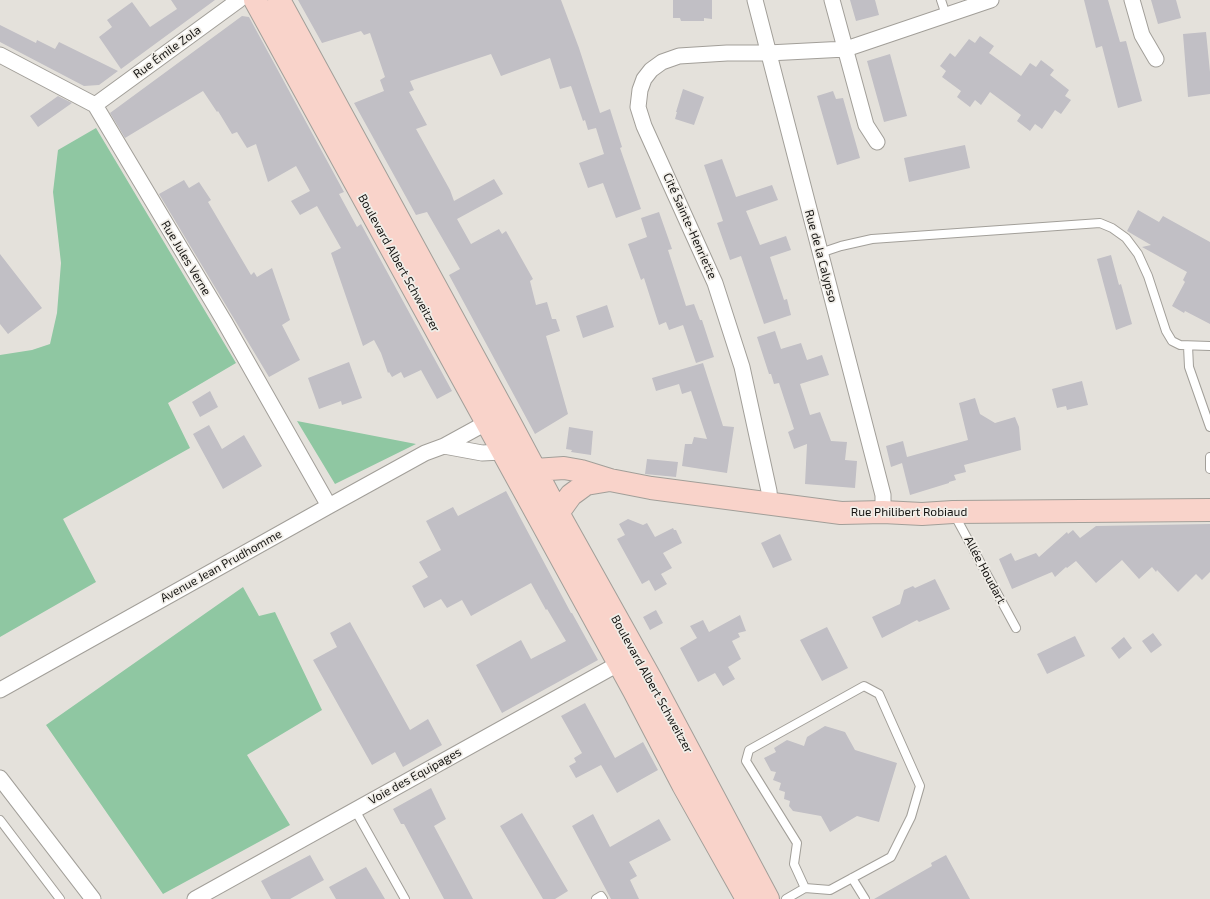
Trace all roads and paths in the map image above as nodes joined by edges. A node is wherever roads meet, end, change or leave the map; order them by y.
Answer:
1 (239, 0) edge
2 (255, 0) edge
3 (279, 0) edge
4 (754, 0) edge
5 (832, 0) edge
6 (941, 0) edge
7 (991, 0) edge
8 (1132, 0) edge
9 (946, 15) junction
10 (846, 49) junction
11 (768, 53) junction
12 (0, 55) edge
13 (1156, 59) dead end
14 (95, 105) junction
15 (877, 142) dead end
16 (820, 253) junction
17 (1188, 346) junction
18 (1210, 346) edge
19 (486, 423) junction
20 (1210, 427) edge
21 (444, 446) junction
22 (502, 452) junction
23 (1210, 457) edge
24 (1210, 469) edge
25 (532, 475) junction
26 (610, 480) junction
27 (770, 504) junction
28 (330, 506) junction
29 (1210, 510) edge
30 (883, 512) junction
31 (953, 512) junction
32 (549, 518) junction
33 (1016, 628) dead end
34 (627, 659) junction
35 (0, 690) edge
36 (0, 778) edge
37 (355, 810) junction
38 (0, 820) edge
39 (852, 878) junction
40 (805, 888) junction
41 (60, 899) edge
42 (93, 899) edge
43 (195, 899) edge
44 (405, 899) edge
45 (596, 899) edge
46 (603, 899) edge
47 (747, 899) edge
48 (768, 899) edge
49 (786, 899) edge
50 (865, 899) edge

1 - 14 street, Rue Émile Zola
2 - 19 main road, Boulevard Albert Schweitzer
3 - 25 main road, Boulevard Albert Schweitzer
4 - 11 street, Rue de la Calypso
5 - 10 street
6 - 9 lane
7 - 9 street, Cité Sainte-Henriette
8 - 13 street
9 - 10 street, Cité Sainte-Henriette
10 - 11 street, Cité Sainte-Henriette
10 - 15 street
11 - 16 street, Rue de la Calypso
11 - 27 street, Cité Sainte-Henriette
12 - 14 street
14 - 28 street, Rue Jules Verne
16 - 17 lane
16 - 30 street, Rue de la Calypso
17 - 18 lane
17 - 20 lane
19 - 21 street, Avenue Jean Prudhomme
19 - 22 main road, Boulevard Albert Schweitzer
19 - 25 main road
21 - 22 street
21 - 28 street, Avenue Jean Prudhomme
22 - 25 main road
22 - 32 main road, Boulevard Albert Schweitzer
23 - 24 lane
25 - 26 main road, Rue Philibert Robiaud
25 - 32 main road, Boulevard Albert Schweitzer
26 - 27 main road, Rue Philibert Robiaud
26 - 32 main road, Rue Philibert Robiaud
27 - 30 main road, Rue Philibert Robiaud
28 - 35 street, Avenue Jean Prudhomme
29 - 31 main road, Rue Philibert Robiaud
30 - 31 main road, Rue Philibert Robiaud
31 - 33 lane, Allée Houdart
32 - 34 main road, Boulevard Albert Schweitzer
34 - 37 street, Voie des Equipages
34 - 47 main road, Boulevard Albert Schweitzer
34 - 48 main road, Boulevard Albert Schweitzer
36 - 42 street
37 - 43 street, Voie des Equipages
37 - 44 lane
38 - 41 lane
39 - 40 lane
39 - 40 lane
39 - 50 lane
40 - 49 lane
45 - 46 lane

